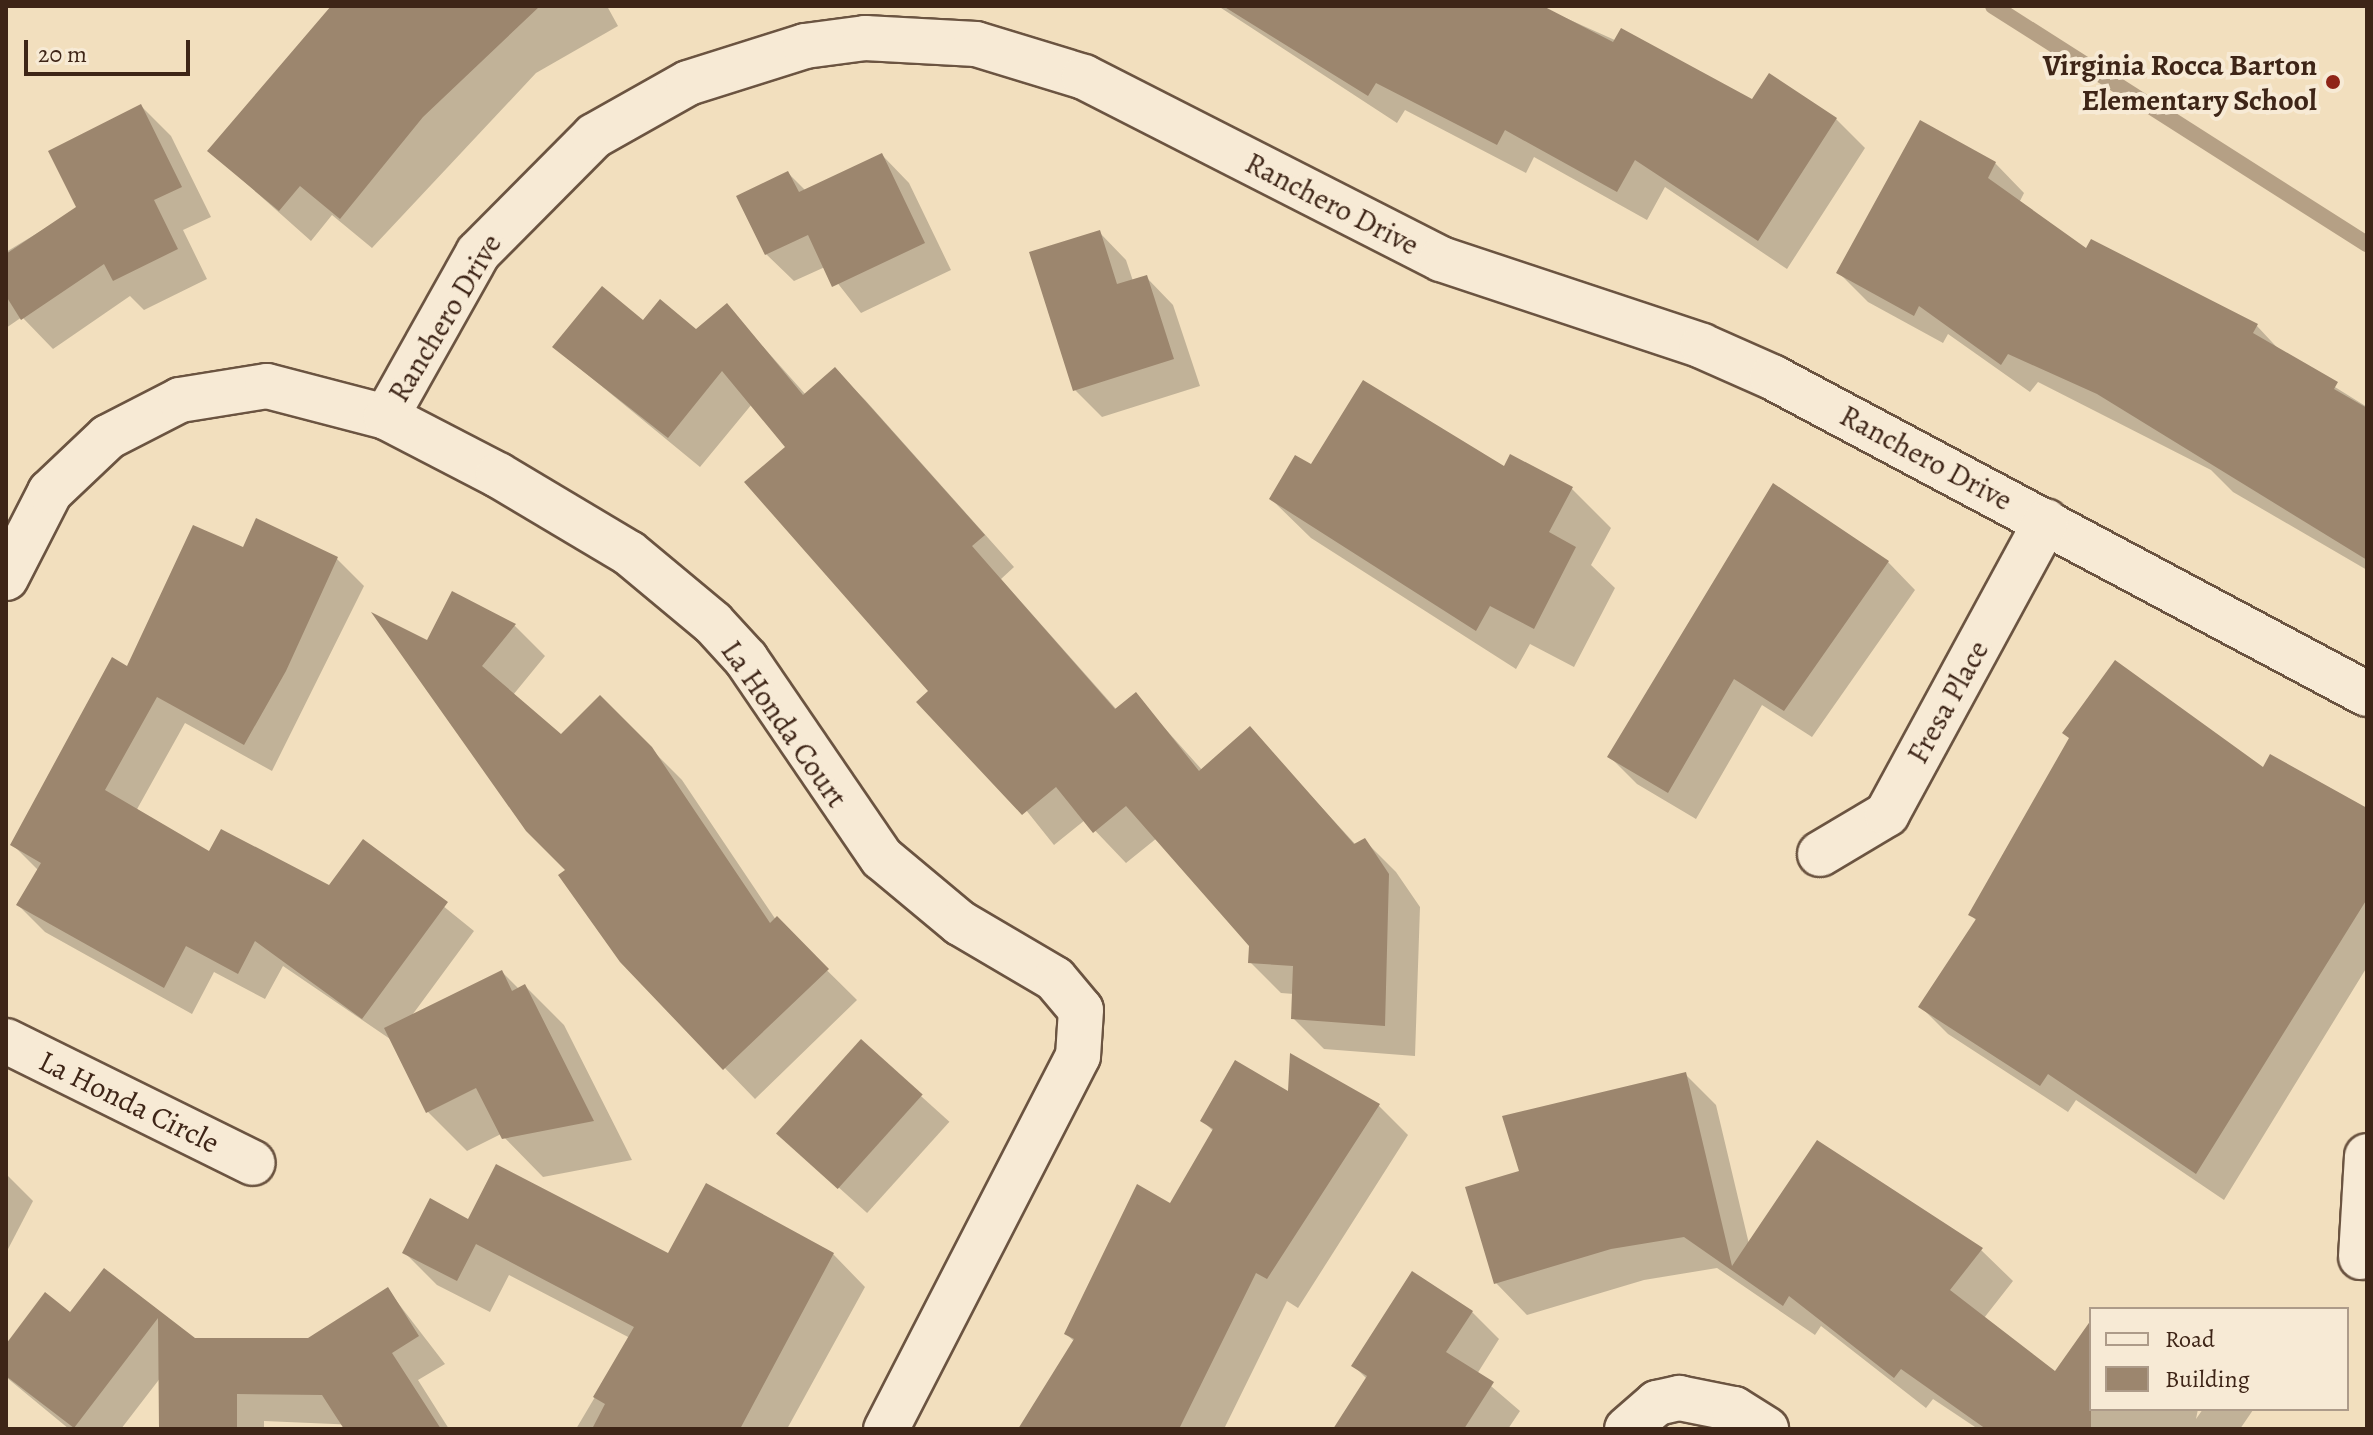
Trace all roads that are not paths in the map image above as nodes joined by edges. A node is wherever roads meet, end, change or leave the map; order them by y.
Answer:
1 (386, 417) junction
2 (2046, 521) junction
3 (6, 578) edge
4 (2367, 694) edge
5 (1820, 854) dead end
6 (6, 1041) edge
7 (2367, 1156) edge
8 (253, 1163) dead end
9 (2361, 1257) dead end
10 (886, 1429) edge
11 (1627, 1429) edge
12 (1766, 1429) edge

1 - 2 street, Ranchero Drive
1 - 3 street, La Honda Court
1 - 10 street, La Honda Court
2 - 4 street, Ranchero Drive
2 - 5 street, Fresa Place
6 - 8 street, La Honda Circle
7 - 9 street
11 - 12 street

